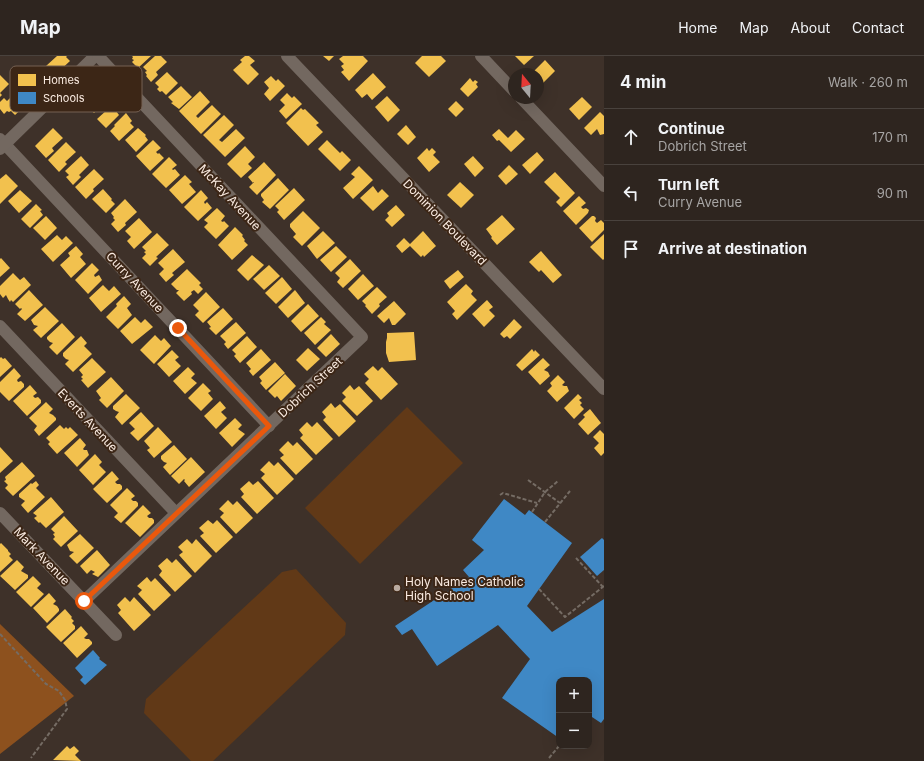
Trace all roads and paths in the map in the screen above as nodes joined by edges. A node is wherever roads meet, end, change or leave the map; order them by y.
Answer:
1 (96, 56) edge
2 (287, 56) edge
3 (481, 56) edge
4 (85, 66) edge
5 (105, 66) edge
6 (508, 85) edge
7 (527, 104) edge
8 (142, 105) edge
9 (36, 112) edge
10 (2, 144) edge
11 (604, 186) edge
12 (0, 326) edge
13 (362, 337) joint
14 (604, 389) edge
15 (269, 426) junction
16 (528, 480) dead end
17 (558, 481) dead end
18 (570, 491) dead end
19 (545, 492) junction
20 (500, 495) dead end
21 (538, 503) junction
22 (560, 503) junction
23 (532, 512) dead end
24 (0, 513) edge
25 (176, 513) junction
26 (545, 522) dead end
27 (576, 558) dead end
28 (603, 587) edge
29 (539, 589) dead end
30 (84, 601) junction
31 (0, 634) edge
32 (116, 635) dead end
33 (556, 749) edge
34 (31, 758) dead end
35 (549, 758) dead end

1 - 4 street
1 - 5 street, McKay Avenue
2 - 14 street, Dominion Boulevard
3 - 6 street
7 - 11 street
8 - 13 street, McKay Avenue
9 - 10 street
10 - 15 street, Curry Avenue
12 - 25 street, Everts Avenue
13 - 15 street, Dobrich Street
15 - 25 street, Dobrich Street
16 - 19 path
17 - 19 path
18 - 22 path
19 - 21 path
19 - 22 path
20 - 21 path
21 - 23 path
22 - 26 path
24 - 30 street, Mark Avenue
25 - 30 street, Dobrich Street
27 - 28 path
28 - 29 path
30 - 32 street, Mark Avenue
31 - 34 path
33 - 35 path

